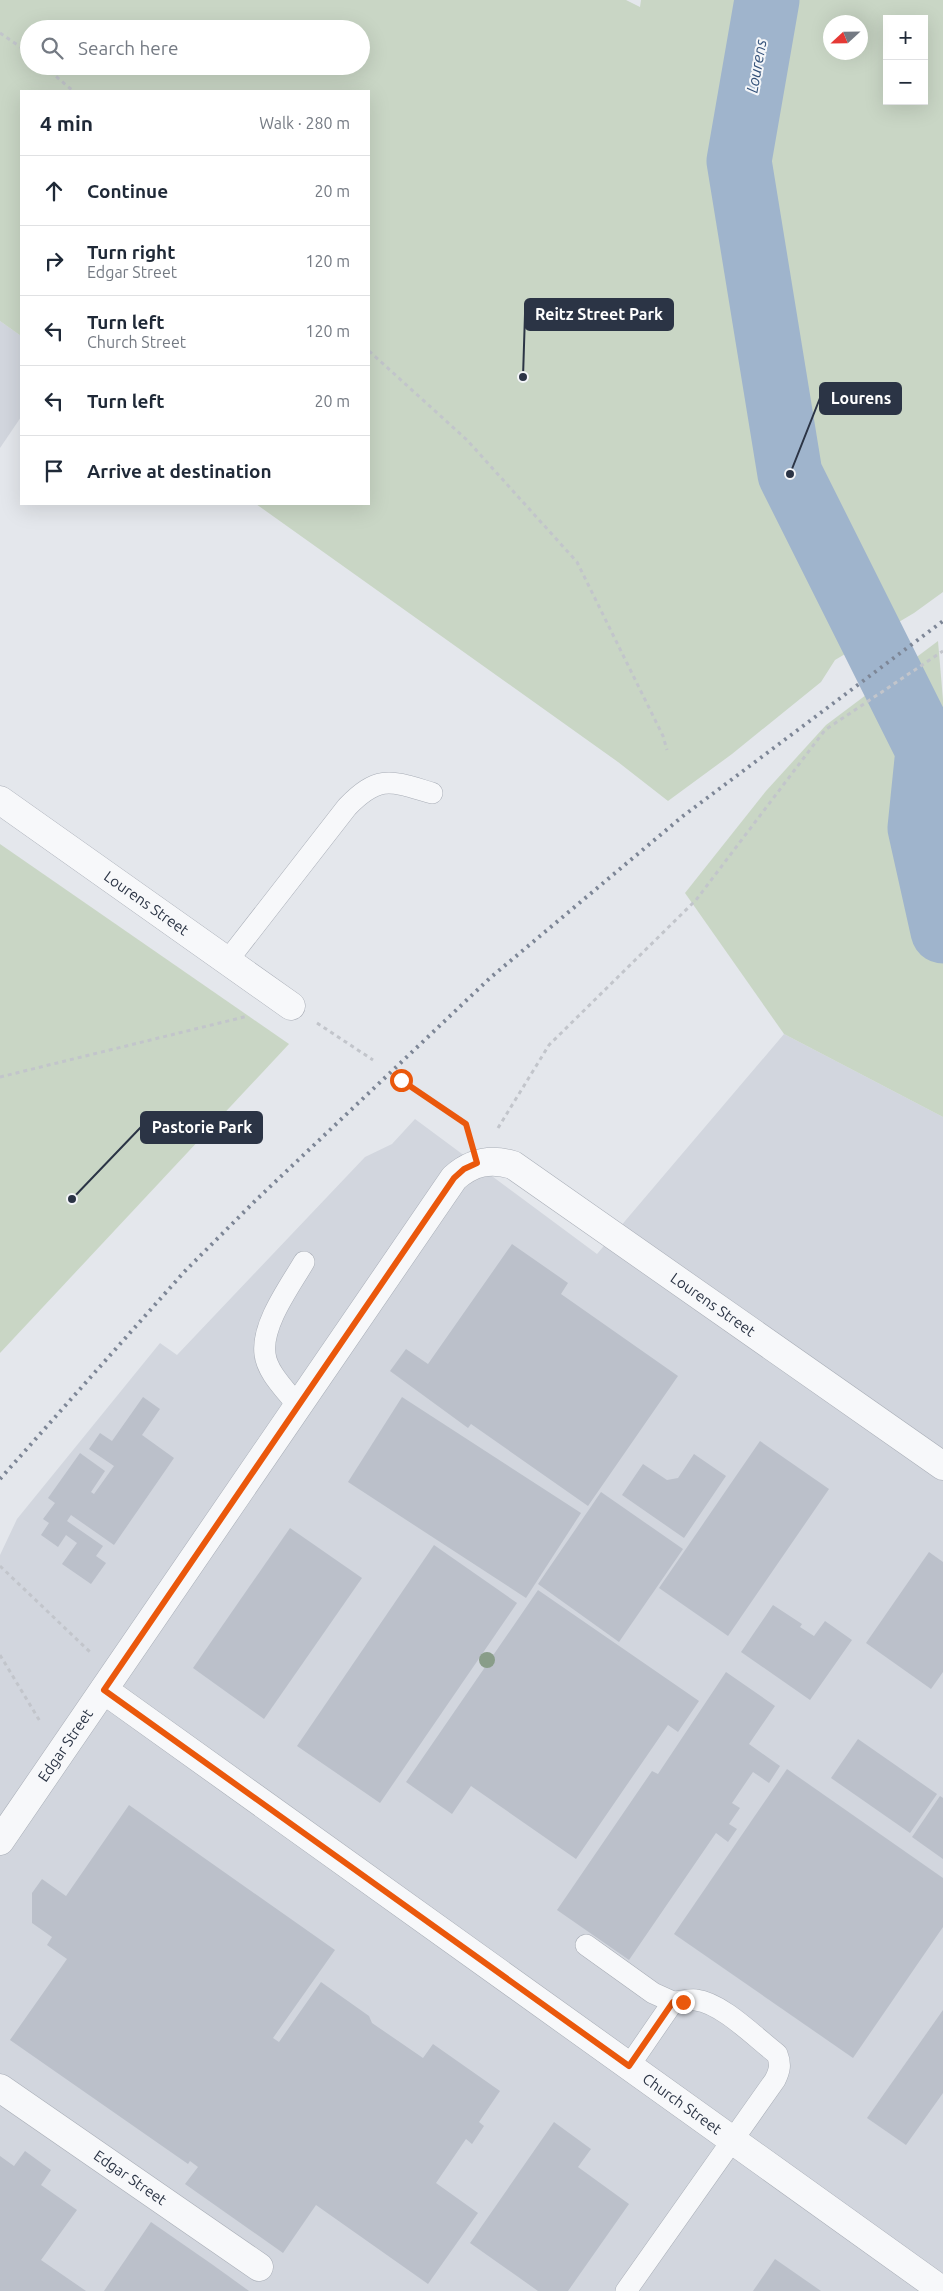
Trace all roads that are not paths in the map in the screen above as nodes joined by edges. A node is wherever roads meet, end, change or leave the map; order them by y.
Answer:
1 (432, 793) dead end
2 (0, 800) edge
3 (228, 960) junction
4 (291, 1006) road end
5 (477, 1163) joint
6 (304, 1262) dead end
7 (298, 1406) junction
8 (943, 1466) edge
9 (109, 1682) junction
10 (0, 1841) edge
11 (586, 1945) dead end
12 (673, 2002) junction
13 (629, 2066) junction
14 (0, 2088) edge
15 (732, 2139) junction
16 (258, 2267) dead end
17 (626, 2291) edge
18 (943, 2291) edge

1 - 3 lane
2 - 3 street, Lourens Street
3 - 4 street, Lourens Street
5 - 7 street, Edgar Street
5 - 8 street, Lourens Street
6 - 7 lane
7 - 9 street, Edgar Street
9 - 10 street, Edgar Street
9 - 13 street, Church Street
11 - 12 lane
12 - 13 lane
12 - 15 lane
13 - 15 street, Church Street
14 - 16 street, Edgar Street
15 - 17 lane
15 - 18 street, Church Street

